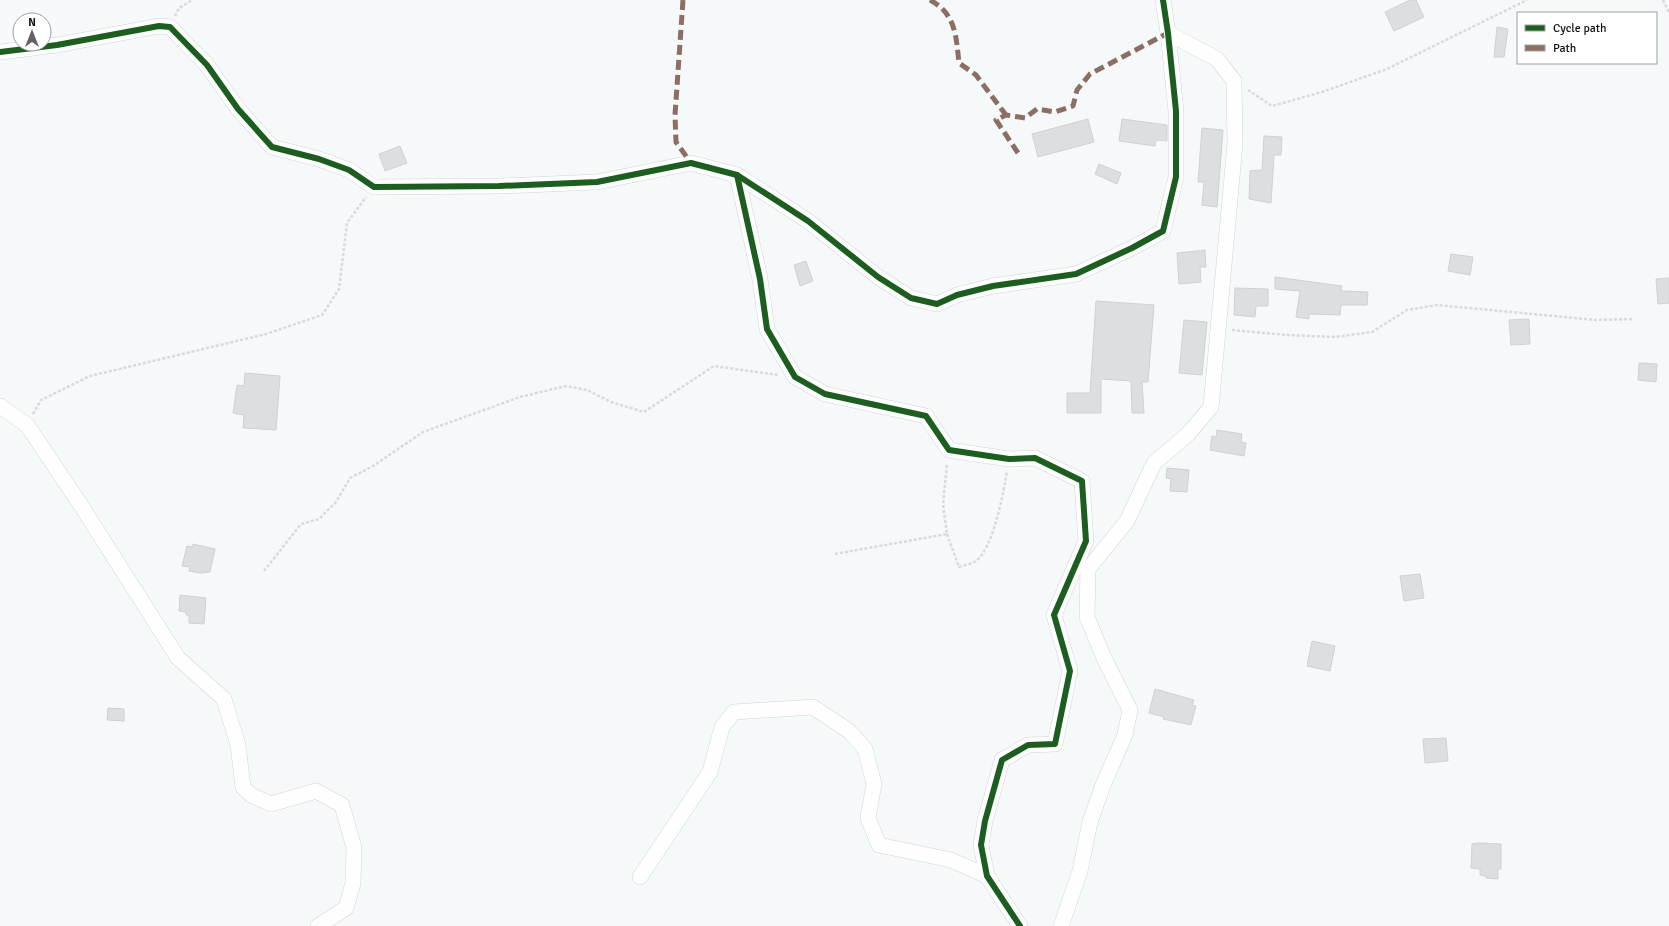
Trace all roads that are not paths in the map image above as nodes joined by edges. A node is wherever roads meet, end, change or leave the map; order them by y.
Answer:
1 (1163, 0) edge
2 (1168, 33) junction
3 (0, 52) edge
4 (737, 175) junction
5 (0, 406) edge
6 (987, 876) junction
7 (640, 877) dead end
8 (318, 926) edge
9 (1020, 926) edge
10 (1061, 926) edge

1 - 2 street
2 - 4 street
2 - 10 street
3 - 4 street
4 - 6 street
5 - 8 street
6 - 7 street
6 - 9 street

